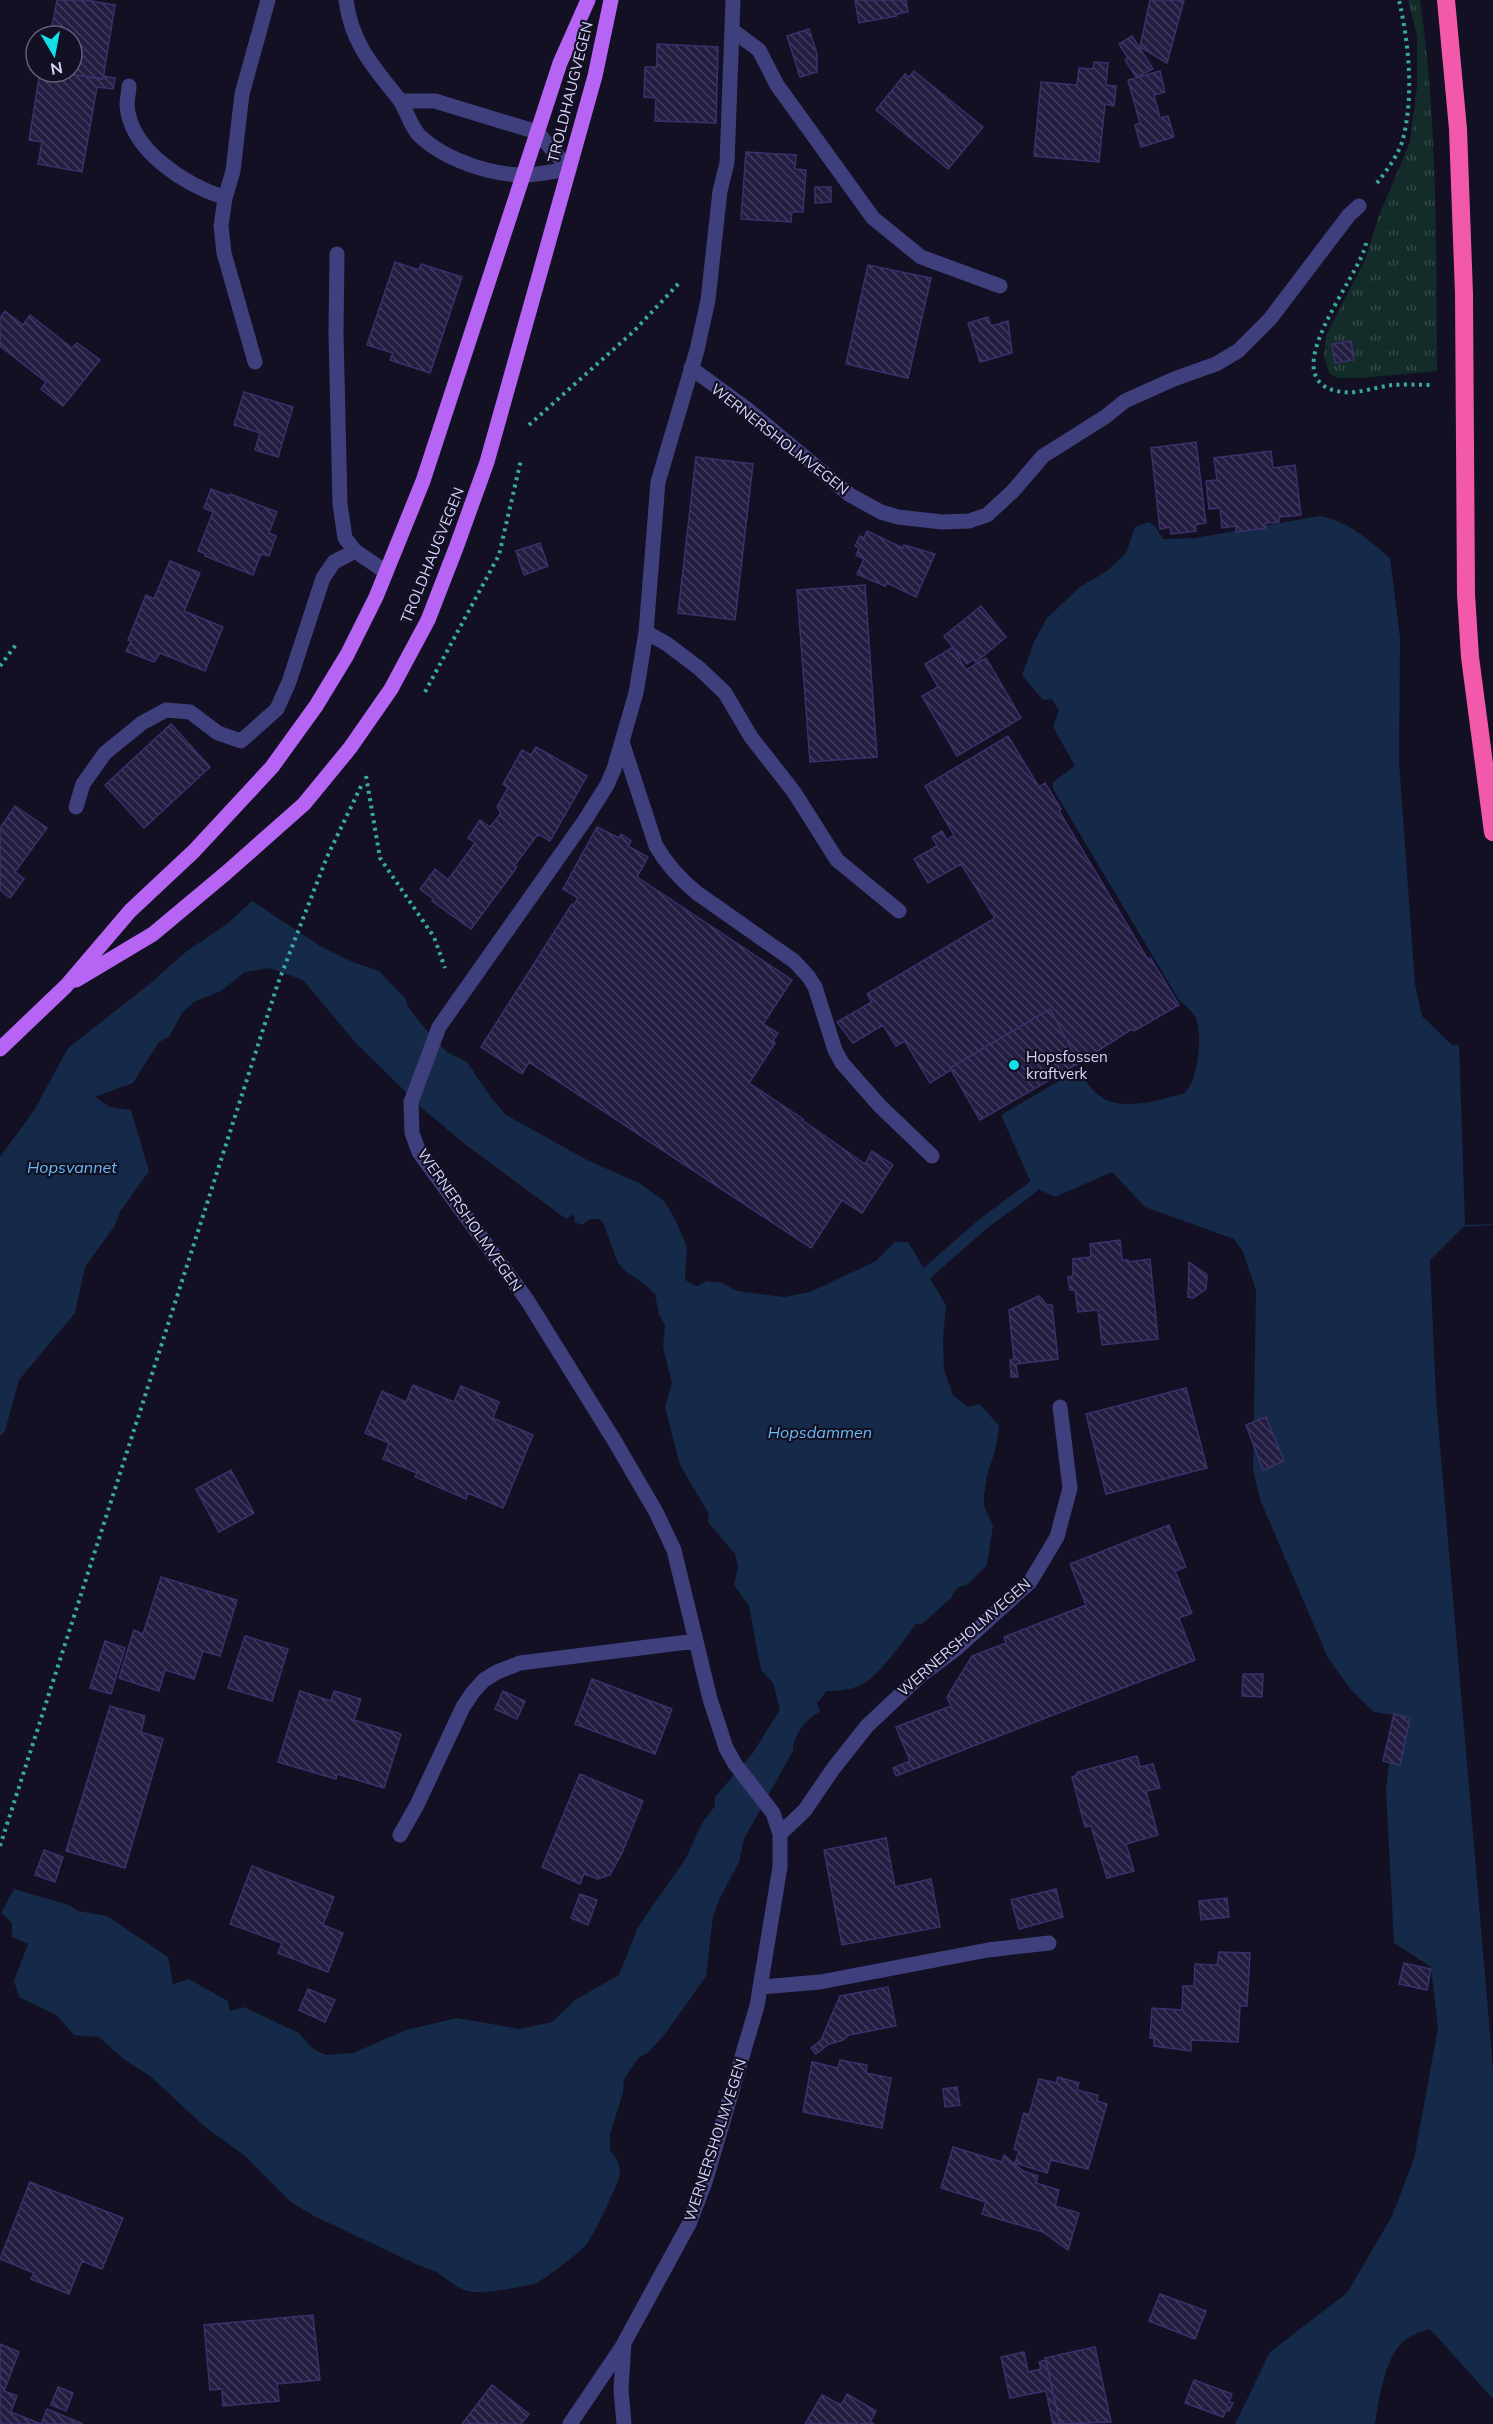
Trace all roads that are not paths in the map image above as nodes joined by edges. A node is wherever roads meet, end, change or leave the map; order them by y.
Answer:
1 (268, 0) edge
2 (346, 0) edge
3 (588, 0) edge
4 (611, 0) edge
5 (733, 0) edge
6 (1446, 0) edge
7 (732, 30) junction
8 (129, 86) dead end
9 (400, 101) junction
10 (537, 132) junction
11 (569, 169) junction
12 (524, 176) junction
13 (225, 198) junction
14 (1359, 206) road end
15 (337, 254) dead end
16 (1000, 286) dead end
17 (255, 362) dead end
18 (691, 368) junction
19 (354, 551) junction
20 (386, 572) junction
21 (646, 632) junction
22 (622, 745) junction
23 (76, 807) dead end
24 (1493, 832) edge
25 (899, 911) dead end
26 (66, 986) junction
27 (0, 1049) edge
28 (932, 1156) dead end
29 (1060, 1407) dead end
30 (696, 1641) junction
31 (780, 1834) junction
32 (400, 1835) dead end
33 (1049, 1943) dead end
34 (761, 1987) junction
35 (624, 2343) junction
36 (570, 2424) edge
37 (624, 2424) edge

1 - 13 street
2 - 9 street
3 - 10 main road, TROLDHAUGVEGEN
4 - 11 main road, TROLDHAUGVEGEN
5 - 7 street, WERNERSHOLMVEGEN
6 - 24 highway
7 - 16 street
7 - 18 street, WERNERSHOLMVEGEN
8 - 13 street
9 - 10 street
9 - 12 street
10 - 11 street
10 - 12 main road, TROLDHAUGVEGEN
11 - 12 street
11 - 26 main road, TROLDHAUGVEGEN
12 - 20 main road, TROLDHAUGVEGEN
13 - 17 street
14 - 18 street, WERNERSHOLMVEGEN
15 - 19 street
18 - 21 street, WERNERSHOLMVEGEN
19 - 20 street
19 - 23 street
20 - 26 main road, TROLDHAUGVEGEN
21 - 22 street, WERNERSHOLMVEGEN
21 - 25 street
22 - 28 street
22 - 30 street, WERNERSHOLMVEGEN
26 - 27 main road, TROLDHAUGVEGEN
29 - 31 street, WERNERSHOLMVEGEN
30 - 31 street, WERNERSHOLMVEGEN
30 - 32 street
31 - 34 street, WERNERSHOLMVEGEN
33 - 34 street
34 - 35 street, WERNERSHOLMVEGEN
35 - 36 street
35 - 37 street, WERNERSHOLMVEGEN

